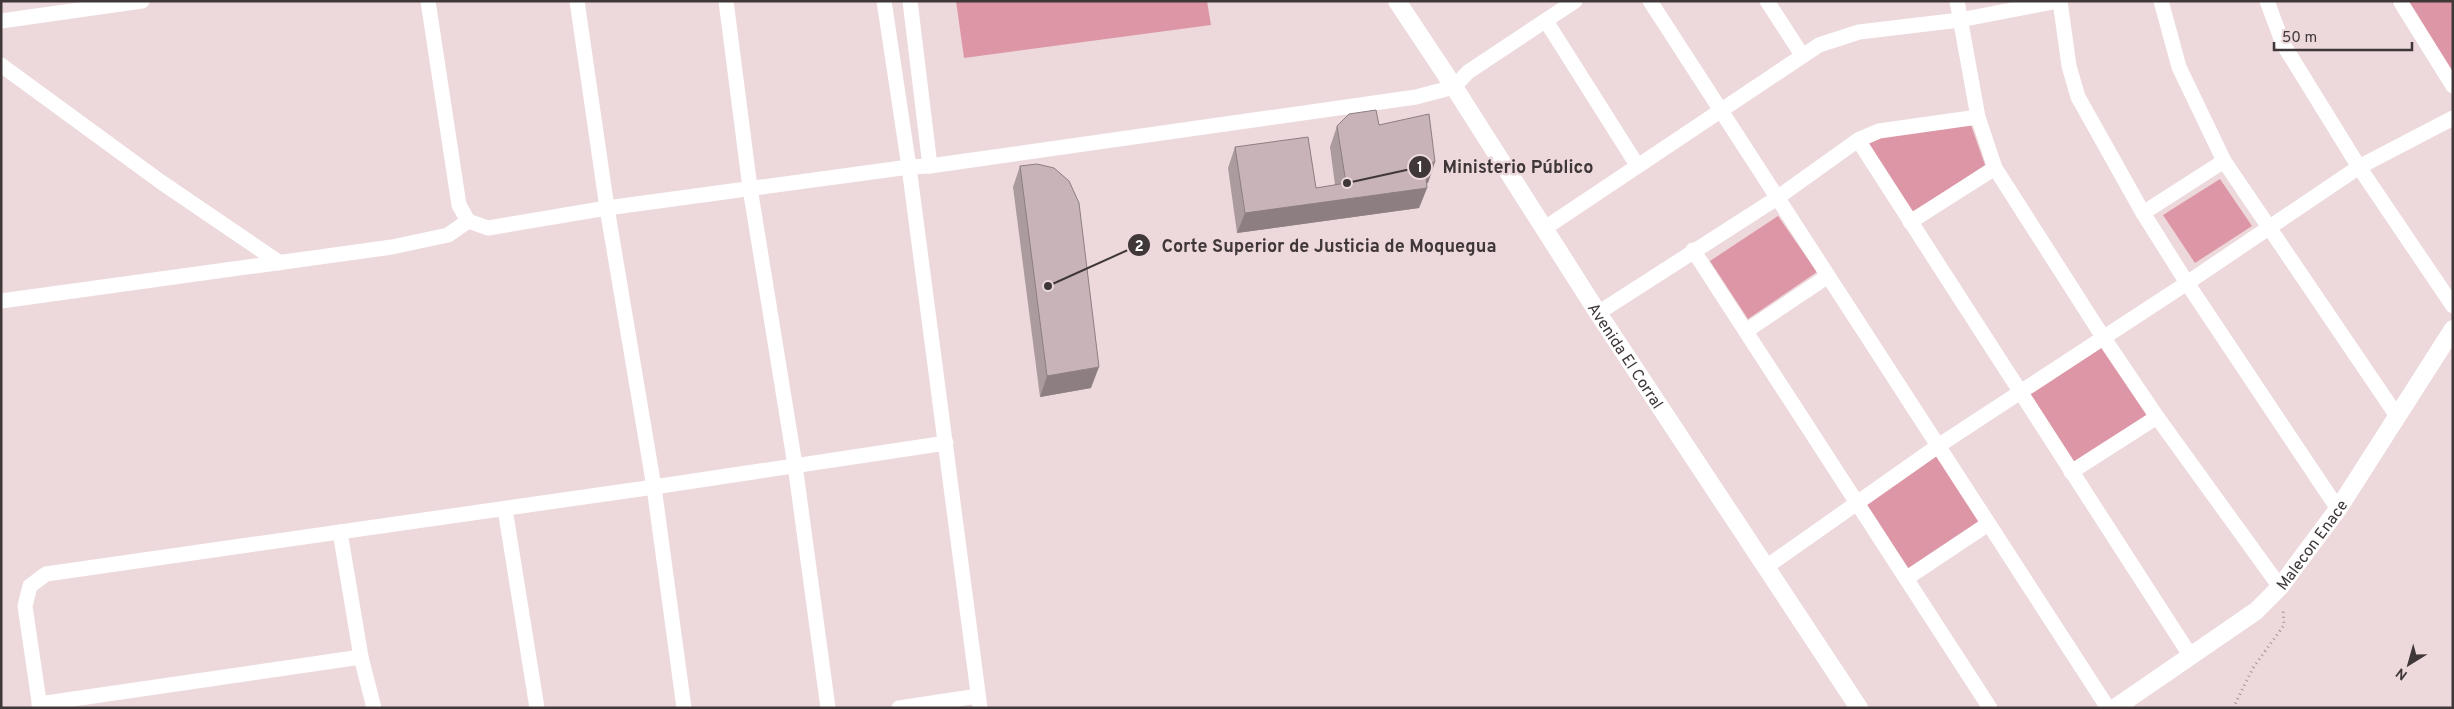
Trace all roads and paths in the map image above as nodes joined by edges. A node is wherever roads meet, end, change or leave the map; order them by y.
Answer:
1 (142, 1) edge
2 (428, 1) edge
3 (577, 1) edge
4 (726, 1) edge
5 (884, 1) edge
6 (910, 1) edge
7 (1397, 1) edge
8 (1575, 1) edge
9 (1650, 1) edge
10 (1767, 1) edge
11 (1958, 1) edge
12 (2059, 1) edge
13 (2161, 1) edge
14 (2267, 1) edge
15 (2400, 1) edge
16 (87, 5) edge
17 (1960, 20) junction
18 (1, 21) edge
19 (1546, 21) junction
20 (1802, 55) junction
21 (1, 65) edge
22 (2453, 86) edge
23 (1454, 87) junction
24 (1720, 110) junction
25 (1978, 118) junction
26 (2453, 118) edge
27 (1858, 140) junction
28 (2224, 161) junction
29 (1637, 165) junction
30 (930, 166) junction
31 (909, 167) junction
32 (2359, 167) junction
33 (1995, 168) junction
34 (750, 188) junction
35 (1778, 198) junction
36 (607, 208) junction
37 (2143, 213) junction
38 (468, 221) junction
39 (1910, 222) junction
40 (1545, 228) junction
41 (2268, 229) junction
42 (1693, 250) junction
43 (280, 263) junction
44 (1828, 276) junction
45 (2187, 283) junction
46 (1, 301) edge
47 (2453, 306) edge
48 (1598, 313) junction
49 (2453, 329) edge
50 (1746, 331) junction
51 (2103, 337) junction
52 (2019, 393) junction
53 (2397, 416) junction
54 (2157, 417) junction
55 (946, 442) junction
56 (1938, 446) junction
57 (795, 465) junction
58 (2071, 472) junction
59 (654, 487) junction
60 (1858, 502) junction
61 (505, 509) junction
62 (2338, 509) junction
63 (1988, 524) junction
64 (340, 532) junction
65 (1766, 567) junction
66 (1907, 578) junction
67 (2280, 586) junction
68 (2190, 655) junction
69 (361, 657) junction
70 (979, 702) edge
71 (40, 706) edge
72 (374, 708) edge
73 (537, 708) edge
74 (684, 708) edge
75 (828, 708) edge
76 (899, 708) edge
77 (1859, 708) edge
78 (1990, 708) edge
79 (2108, 708) edge
80 (2115, 708) edge
81 (2233, 708) edge

1 - 16 street
2 - 38 street
3 - 36 street
4 - 34 street
5 - 31 street
6 - 30 street
7 - 23 street, Avenida El Corral
8 - 19 street
9 - 24 street
10 - 20 street
11 - 17 street
12 - 17 street
12 - 37 street
13 - 28 street
14 - 32 street
15 - 22 street
16 - 18 street
17 - 20 street
17 - 25 street
19 - 23 street
19 - 29 street
20 - 24 street
21 - 43 street
23 - 30 street
23 - 40 street, Avenida El Corral
24 - 29 street
24 - 35 street
25 - 27 street
25 - 33 street
26 - 32 street
27 - 35 street
27 - 39 street
28 - 37 street
28 - 41 street
29 - 40 street
30 - 31 street
31 - 34 street
31 - 55 street
32 - 41 street
32 - 47 street
33 - 39 street
33 - 51 street
34 - 36 street
34 - 57 street
35 - 42 street
35 - 44 street
36 - 38 street
36 - 59 street
37 - 45 street
38 - 43 street
39 - 52 street
40 - 48 street, Avenida El Corral
41 - 45 street
41 - 53 street
42 - 48 street
42 - 50 street
43 - 46 street
44 - 50 street
44 - 56 street
45 - 51 street
45 - 62 street
48 - 65 street, Avenida El Corral
49 - 53 street, Malecon Enace
50 - 60 street
51 - 52 street
51 - 54 street
52 - 56 street
52 - 58 street
53 - 62 street, Malecon Enace
54 - 58 street
54 - 67 street
55 - 57 street
55 - 70 street
56 - 60 street
56 - 63 street
57 - 59 street
57 - 75 street
58 - 68 street
59 - 61 street
59 - 74 street
60 - 65 street
60 - 66 street
61 - 64 street
61 - 73 street
62 - 67 street, Malecon Enace
63 - 66 street
63 - 79 street
64 - 69 street
64 - 71 street
65 - 77 street, Avenida El Corral
66 - 78 street
67 - 68 street, Malecon Enace
67 - 81 path
68 - 80 street, Malecon Enace
69 - 71 street
69 - 72 street
70 - 76 street

